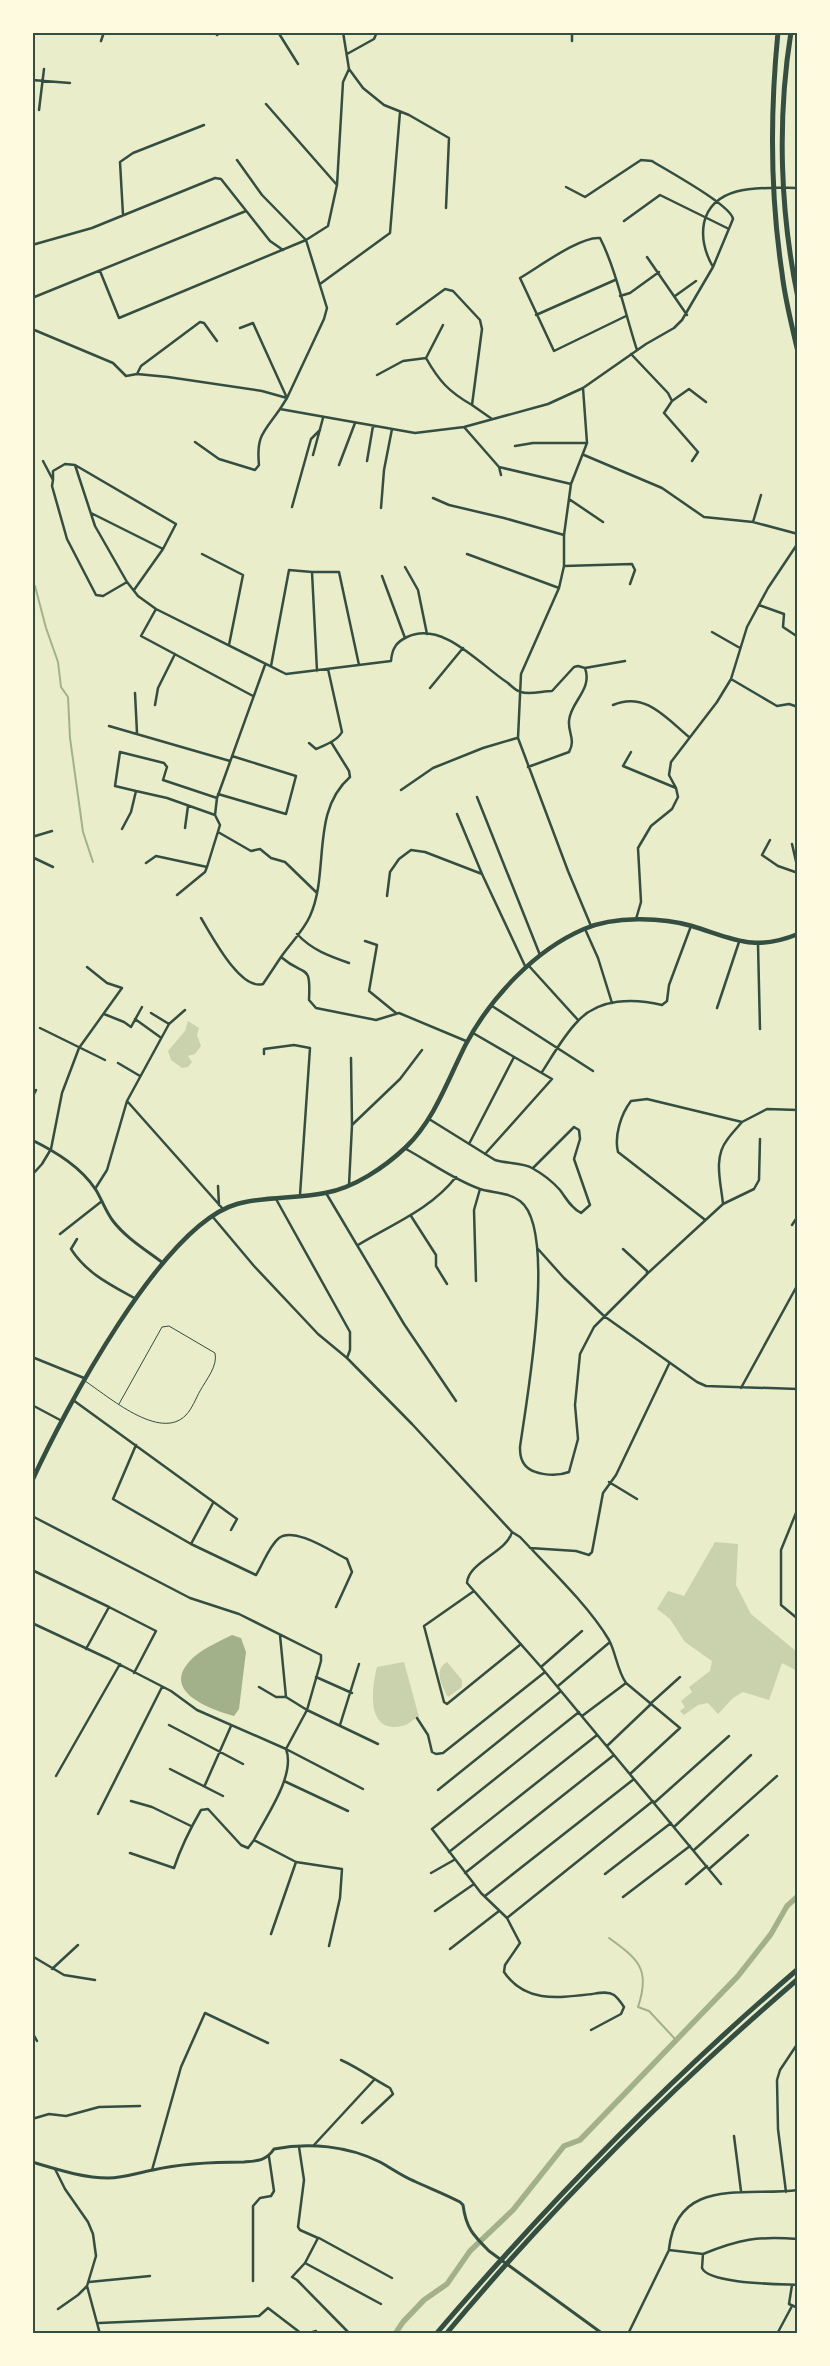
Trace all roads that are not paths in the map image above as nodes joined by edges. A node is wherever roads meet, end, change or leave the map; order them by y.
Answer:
1 (104, 32) edge
2 (278, 32) edge
3 (343, 32) edge
4 (377, 32) edge
5 (572, 32) edge
6 (778, 32) edge
7 (791, 32) edge
8 (101, 41) dead end
9 (572, 41) dead end
10 (346, 55) junction
11 (298, 64) dead end
12 (44, 69) dead end
13 (350, 69) junction
14 (32, 80) edge
15 (42, 82) junction
16 (70, 83) dead end
17 (266, 104) dead end
18 (39, 110) dead end
19 (400, 112) junction
20 (204, 125) dead end
21 (237, 160) dead end
22 (338, 185) junction
23 (566, 188) dead end
24 (798, 188) edge
25 (716, 200) junction
26 (446, 208) dead end
27 (246, 211) junction
28 (123, 215) junction
29 (706, 216) junction
30 (624, 222) dead end
31 (727, 228) junction
32 (306, 240) junction
33 (32, 245) edge
34 (283, 250) junction
35 (647, 257) dead end
36 (713, 267) junction
37 (100, 271) junction
38 (659, 272) junction
39 (615, 280) junction
40 (696, 281) dead end
41 (320, 284) junction
42 (620, 296) junction
43 (675, 296) junction
44 (32, 298) edge
45 (798, 298) edge
46 (536, 315) junction
47 (687, 315) junction
48 (626, 316) junction
49 (397, 324) dead end
50 (442, 325) dead end
51 (240, 328) dead end
52 (32, 330) edge
53 (217, 341) dead end
54 (637, 350) junction
55 (798, 352) edge
56 (632, 354) junction
57 (426, 358) junction
58 (137, 374) junction
59 (377, 376) dead end
60 (583, 388) junction
61 (287, 398) junction
62 (672, 401) junction
63 (706, 402) dead end
64 (472, 405) junction
65 (280, 408) junction
66 (323, 418) junction
67 (492, 419) junction
68 (355, 423) junction
69 (373, 426) junction
70 (464, 427) junction
71 (392, 429) junction
72 (320, 430) junction
73 (195, 442) dead end
74 (587, 443) junction
75 (515, 446) dead end
76 (583, 455) junction
77 (313, 456) dead end
78 (43, 461) dead end
79 (367, 461) dead end
80 (692, 461) dead end
81 (76, 465) junction
82 (339, 465) dead end
83 (499, 467) junction
84 (501, 475) dead end
85 (53, 480) junction
86 (571, 484) junction
87 (761, 495) dead end
88 (433, 498) dead end
89 (569, 499) junction
90 (292, 507) dead end
91 (381, 508) dead end
92 (91, 513) junction
93 (603, 522) dead end
94 (753, 522) junction
95 (798, 534) edge
96 (564, 535) junction
97 (798, 543) edge
98 (163, 549) junction
99 (202, 554) dead end
100 (467, 554) dead end
101 (564, 566) junction
102 (405, 567) dead end
103 (312, 572) junction
104 (382, 576) dead end
105 (127, 582) junction
106 (630, 584) dead end
107 (559, 588) junction
108 (134, 590) junction
109 (759, 605) junction
110 (156, 609) junction
111 (712, 632) dead end
112 (427, 634) junction
113 (798, 637) edge
114 (405, 638) junction
115 (229, 645) junction
116 (463, 648) junction
117 (740, 648) junction
118 (175, 654) junction
119 (625, 662) dead end
120 (265, 664) junction
121 (359, 665) junction
122 (271, 667) junction
123 (585, 668) junction
124 (328, 669) junction
125 (317, 671) junction
126 (731, 679) junction
127 (430, 688) dead end
128 (521, 692) junction
129 (135, 693) dead end
130 (253, 696) junction
131 (155, 705) dead end
132 (613, 705) dead end
133 (798, 707) edge
134 (109, 726) dead end
135 (137, 733) junction
136 (518, 738) junction
137 (689, 738) junction
138 (331, 742) junction
139 (309, 743) dead end
140 (631, 752) dead end
141 (232, 756) junction
142 (230, 761) junction
143 (528, 767) junction
144 (676, 788) junction
145 (401, 790) dead end
146 (136, 791) junction
147 (217, 796) junction
148 (477, 797) dead end
149 (188, 806) junction
150 (457, 814) dead end
151 (215, 815) junction
152 (185, 828) dead end
153 (122, 829) dead end
154 (52, 831) dead end
155 (218, 832) junction
156 (32, 836) edge
157 (770, 840) dead end
158 (792, 844) dead end
159 (32, 857) edge
160 (146, 863) dead end
161 (53, 867) dead end
162 (207, 867) junction
163 (798, 871) edge
164 (482, 874) junction
165 (317, 893) junction
166 (177, 895) dead end
167 (387, 896) dead end
168 (201, 918) dead end
169 (636, 919) junction
170 (591, 926) junction
171 (691, 926) junction
172 (585, 928) junction
173 (297, 934) junction
174 (798, 934) edge
175 (365, 941) dead end
176 (739, 942) junction
177 (758, 944) junction
178 (540, 955) junction
179 (281, 957) junction
180 (349, 963) dead end
181 (87, 967) dead end
182 (528, 967) junction
183 (612, 1003) junction
184 (492, 1006) junction
185 (142, 1007) dead end
186 (717, 1008) dead end
187 (185, 1010) dead end
188 (151, 1013) dead end
189 (396, 1013) junction
190 (103, 1014) junction
191 (135, 1019) junction
192 (578, 1020) junction
193 (169, 1024) junction
194 (40, 1028) dead end
195 (760, 1029) dead end
196 (473, 1033) junction
197 (161, 1038) junction
198 (468, 1042) junction
199 (79, 1048) junction
200 (558, 1049) junction
201 (422, 1050) dead end
202 (264, 1054) dead end
203 (514, 1056) junction
204 (351, 1058) dead end
205 (105, 1060) dead end
206 (118, 1063) dead end
207 (593, 1071) dead end
208 (542, 1072) junction
209 (140, 1076) junction
210 (36, 1090) dead end
211 (32, 1098) edge
212 (127, 1100) junction
213 (798, 1110) edge
214 (429, 1119) junction
215 (742, 1122) junction
216 (352, 1125) junction
217 (760, 1139) dead end
218 (32, 1140) edge
219 (469, 1144) junction
220 (405, 1148) junction
221 (50, 1150) junction
222 (485, 1154) junction
223 (533, 1168) junction
224 (32, 1175) edge
225 (456, 1176) junction
226 (349, 1185) junction
227 (218, 1186) dead end
228 (95, 1189) junction
229 (480, 1189) junction
230 (326, 1193) junction
231 (300, 1196) junction
232 (276, 1198) junction
233 (102, 1201) junction
234 (723, 1204) junction
235 (219, 1205) junction
236 (223, 1209) junction
237 (212, 1215) junction
238 (411, 1216) junction
239 (798, 1216) edge
240 (704, 1219) junction
241 (792, 1225) dead end
242 (60, 1234) dead end
243 (77, 1239) dead end
244 (358, 1245) junction
245 (537, 1248) junction
246 (623, 1249) dead end
247 (163, 1263) junction
248 (647, 1274) junction
249 (476, 1281) dead end
250 (447, 1284) dead end
251 (798, 1284) edge
252 (136, 1299) junction
253 (604, 1316) junction
254 (32, 1357) edge
255 (347, 1358) junction
256 (669, 1364) junction
257 (85, 1380) junction
258 (741, 1388) junction
259 (797, 1389) edge
260 (73, 1400) junction
261 (456, 1401) dead end
262 (119, 1404) junction
263 (32, 1405) edge
264 (62, 1421) junction
265 (136, 1445) junction
266 (32, 1465) edge
267 (38, 1468) junction
268 (32, 1481) edge
269 (609, 1482) junction
270 (637, 1499) dead end
271 (213, 1502) junction
272 (798, 1508) edge
273 (32, 1516) edge
274 (231, 1530) dead end
275 (512, 1532) junction
276 (192, 1544) junction
277 (530, 1548) junction
278 (32, 1570) edge
279 (474, 1591) junction
280 (109, 1607) junction
281 (336, 1607) dead end
282 (798, 1619) edge
283 (32, 1623) edge
284 (582, 1631) dead end
285 (280, 1634) junction
286 (610, 1642) junction
287 (521, 1644) junction
288 (86, 1649) junction
289 (120, 1664) junction
290 (359, 1664) dead end
291 (541, 1667) junction
292 (545, 1672) junction
293 (134, 1673) junction
294 (316, 1677) junction
295 (680, 1677) dead end
296 (626, 1683) junction
297 (162, 1687) junction
298 (557, 1687) junction
299 (259, 1688) dead end
300 (561, 1692) junction
301 (352, 1693) junction
302 (286, 1697) junction
303 (650, 1704) junction
304 (307, 1710) junction
305 (579, 1712) junction
306 (582, 1716) junction
307 (417, 1718) dead end
308 (169, 1725) dead end
309 (340, 1725) junction
310 (231, 1726) junction
311 (597, 1735) junction
312 (729, 1736) dead end
313 (378, 1744) dead end
314 (607, 1746) junction
315 (286, 1750) junction
316 (220, 1752) junction
317 (614, 1755) junction
318 (751, 1755) dead end
319 (243, 1764) dead end
320 (170, 1769) dead end
321 (630, 1774) junction
322 (56, 1776) dead end
323 (777, 1776) dead end
324 (634, 1778) junction
325 (284, 1781) junction
326 (205, 1785) junction
327 (363, 1789) dead end
328 (438, 1790) dead end
329 (223, 1796) dead end
330 (131, 1801) dead end
331 (654, 1802) junction
332 (348, 1811) dead end
333 (98, 1814) dead end
334 (671, 1823) junction
335 (191, 1826) junction
336 (674, 1827) junction
337 (748, 1835) dead end
338 (254, 1840) junction
339 (690, 1846) junction
340 (694, 1850) junction
341 (449, 1852) junction
342 (130, 1853) dead end
343 (454, 1860) junction
344 (296, 1862) junction
345 (708, 1868) junction
346 (431, 1873) dead end
347 (465, 1873) junction
348 (605, 1874) dead end
349 (474, 1884) junction
350 (686, 1884) dead end
351 (721, 1884) dead end
352 (485, 1896) junction
353 (623, 1897) dead end
354 (435, 1911) dead end
355 (499, 1911) junction
356 (506, 1918) junction
357 (271, 1934) dead end
358 (78, 1945) dead end
359 (329, 1946) dead end
360 (450, 1949) dead end
361 (32, 1956) edge
362 (52, 1969) junction
363 (798, 1969) edge
364 (798, 1979) edge
365 (96, 1980) dead end
366 (591, 2030) dead end
367 (32, 2032) edge
368 (37, 2041) dead end
369 (268, 2043) dead end
370 (798, 2043) edge
371 (341, 2060) dead end
372 (374, 2080) junction
373 (140, 2106) dead end
374 (32, 2119) edge
375 (362, 2123) dead end
376 (734, 2136) dead end
377 (314, 2145) junction
378 (299, 2147) junction
379 (269, 2157) junction
380 (32, 2162) edge
381 (55, 2169) junction
382 (152, 2170) junction
383 (798, 2190) edge
384 (740, 2191) junction
385 (786, 2192) junction
386 (318, 2238) junction
387 (798, 2239) edge
388 (669, 2250) junction
389 (703, 2254) junction
390 (305, 2263) junction
391 (150, 2276) dead end
392 (392, 2278) dead end
393 (253, 2281) dead end
394 (88, 2284) junction
395 (792, 2285) junction
396 (798, 2285) edge
397 (381, 2304) dead end
398 (792, 2306) junction
399 (798, 2308) edge
400 (58, 2309) dead end
401 (99, 2323) junction
402 (316, 2331) dead end
403 (100, 2334) edge
404 (302, 2334) edge
405 (306, 2334) edge
406 (350, 2334) edge
407 (436, 2334) edge
408 (446, 2334) edge
409 (603, 2334) edge
410 (628, 2334) edge
411 (778, 2334) edge

1 - 8 street
2 - 11 street
3 - 10 street
4 - 10 street
5 - 9 street
6 - 55 highway
7 - 45 highway
10 - 13 street
12 - 15 street
13 - 19 street
13 - 22 street
14 - 15 street
15 - 16 street
15 - 18 street
17 - 22 street
19 - 26 street
19 - 41 street
20 - 28 street
21 - 32 street
22 - 32 street
23 - 25 street
24 - 25 street
25 - 29 street
25 - 31 street
27 - 28 street
27 - 34 street
27 - 37 street
28 - 33 street
29 - 30 street
29 - 31 street
29 - 36 street
31 - 36 street
32 - 34 street
32 - 41 street
34 - 37 street
35 - 38 street
36 - 47 street
37 - 44 street
38 - 42 street
38 - 43 street
39 - 42 street
39 - 46 street
39 - 46 street
40 - 43 street
41 - 61 street
42 - 48 street
43 - 47 street
46 - 48 street
47 - 54 street
48 - 54 street
49 - 64 street
50 - 57 street
51 - 61 street
52 - 58 street
53 - 58 street
54 - 56 street
56 - 60 street
56 - 62 street
57 - 59 street
57 - 64 street
58 - 61 street
60 - 67 street
60 - 74 street
61 - 65 street
62 - 63 street
62 - 80 street
64 - 67 street
65 - 66 street
65 - 73 street
66 - 68 street
66 - 72 street
67 - 70 street
68 - 69 street
68 - 82 street
69 - 71 street
69 - 79 street
70 - 71 street
70 - 83 street
71 - 91 street
72 - 77 street
72 - 90 street
74 - 75 street
74 - 76 street
76 - 86 street
76 - 94 street
78 - 85 street
81 - 85 street
81 - 92 street
81 - 98 street
83 - 84 street
83 - 86 street
85 - 105 street
86 - 89 street
87 - 94 street
88 - 96 street
89 - 93 street
89 - 96 street
92 - 98 street
92 - 105 street
94 - 95 street
96 - 101 street
97 - 109 street
98 - 108 street
99 - 115 street
100 - 107 street
101 - 106 street
101 - 107 street
102 - 112 street
103 - 121 street
103 - 122 street
103 - 125 street
104 - 114 street
105 - 108 street
107 - 128 street
108 - 110 street
109 - 113 street
109 - 117 street
110 - 115 street
110 - 118 street
111 - 117 street
112 - 114 street
112 - 116 street
114 - 121 street
115 - 120 street
116 - 127 street
116 - 128 street
117 - 126 street
118 - 130 street
118 - 131 street
119 - 123 street
120 - 122 street
120 - 130 street
121 - 124 street
122 - 125 street
123 - 128 street
123 - 143 street
124 - 125 street
124 - 138 street
126 - 133 street
126 - 137 street
128 - 136 street
129 - 135 street
130 - 141 street
132 - 137 street
134 - 135 street
135 - 142 street
136 - 143 street
136 - 145 street
137 - 144 street
138 - 139 street
138 - 165 street
140 - 144 street
141 - 142 street
141 - 147 street
142 - 147 street
143 - 170 street
144 - 169 street
146 - 147 street
146 - 149 street
146 - 153 street
147 - 151 street
148 - 178 street
149 - 151 street
149 - 152 street
150 - 164 street
151 - 155 street
154 - 156 street
155 - 162 street
155 - 165 street
157 - 163 street
158 - 163 street
159 - 161 street
160 - 162 street
162 - 166 street
164 - 167 street
164 - 182 street
165 - 173 street
168 - 179 street
169 - 170 main road
169 - 171 main road
170 - 172 main road
171 - 176 main road
171 - 183 street
172 - 178 main road
172 - 183 street
173 - 179 street
173 - 180 street
174 - 177 main road
175 - 189 street
176 - 177 main road
176 - 186 street
177 - 195 street
178 - 182 main road
179 - 189 street
181 - 190 street
182 - 184 main road
182 - 192 street
183 - 192 street
184 - 196 main road
184 - 200 street
185 - 191 street
187 - 193 street
188 - 193 street
189 - 198 street
190 - 191 street
190 - 199 street
191 - 197 street
192 - 200 street
193 - 197 street
194 - 199 street
196 - 198 main road
196 - 203 street
197 - 209 street
198 - 214 main road
199 - 205 street
199 - 221 street
200 - 207 street
200 - 208 street
201 - 216 street
202 - 231 street
203 - 208 street
203 - 219 street
204 - 216 street
206 - 209 street
208 - 222 street
209 - 212 street
210 - 211 street
212 - 228 street
212 - 235 street
213 - 215 street
214 - 219 street
214 - 220 main road
215 - 234 street
215 - 240 street
216 - 226 street
217 - 234 street
218 - 221 street
219 - 222 street
220 - 225 street
220 - 226 main road
221 - 224 street
221 - 228 street
222 - 223 street
223 - 223 street
225 - 229 street
225 - 238 street
226 - 230 main road
227 - 235 street
228 - 233 street
229 - 245 street
229 - 249 street
230 - 231 main road
230 - 244 street
231 - 232 main road
232 - 236 main road
232 - 255 street
233 - 242 street
233 - 247 street
234 - 240 street
235 - 236 street
236 - 237 main road
237 - 247 main road
237 - 255 street
238 - 244 street
238 - 250 street
239 - 241 street
240 - 248 street
243 - 252 street
244 - 261 street
245 - 253 street
245 - 253 street
246 - 248 street
247 - 252 main road
248 - 253 street
251 - 258 street
252 - 257 main road
253 - 256 street
254 - 257 street
255 - 275 street
256 - 258 street
256 - 269 street
257 - 260 main road
257 - 262 lane
258 - 259 street
260 - 264 main road
260 - 265 street
262 - 262 lane
263 - 264 street
264 - 267 main road
265 - 271 street
265 - 276 street
266 - 267 street
267 - 268 main road
269 - 270 street
269 - 277 street
271 - 274 street
271 - 276 street
272 - 282 street
273 - 285 street
275 - 277 street
275 - 279 street
276 - 281 street
277 - 286 street
278 - 280 street
279 - 287 street
279 - 287 street
280 - 288 street
280 - 293 street
283 - 288 street
284 - 291 street
285 - 294 street
285 - 302 street
286 - 296 street
286 - 298 street
287 - 291 street
288 - 289 street
289 - 293 street
289 - 322 street
290 - 301 street
291 - 292 street
292 - 298 street
292 - 307 street
293 - 297 street
294 - 301 street
294 - 304 street
295 - 303 street
296 - 303 street
296 - 306 street
297 - 310 street
297 - 333 street
298 - 300 street
299 - 302 street
300 - 305 street
300 - 328 street
301 - 309 street
302 - 304 street
303 - 314 street
303 - 321 street
304 - 309 street
304 - 315 street
305 - 306 street
305 - 341 street
306 - 311 street
308 - 316 street
309 - 313 street
310 - 315 street
310 - 316 street
311 - 314 street
311 - 341 street
312 - 331 street
314 - 317 street
315 - 325 street
315 - 327 street
316 - 319 street
316 - 326 street
317 - 321 street
317 - 347 street
318 - 336 street
320 - 326 street
321 - 324 street
323 - 340 street
324 - 331 street
324 - 352 street
325 - 332 street
325 - 338 street
326 - 329 street
330 - 335 street
331 - 334 street
331 - 356 street
334 - 336 street
334 - 348 street
335 - 338 street
335 - 342 street
336 - 339 street
337 - 345 street
338 - 344 street
339 - 340 street
339 - 353 street
340 - 345 street
341 - 343 street
343 - 346 street
343 - 347 street
344 - 357 street
344 - 359 street
345 - 350 street
345 - 351 street
347 - 349 street
349 - 352 street
349 - 354 street
352 - 355 street
355 - 356 street
355 - 360 street
356 - 366 street
358 - 362 street
361 - 362 street
362 - 365 street
363 - 407 highway
364 - 408 highway
367 - 368 street
369 - 382 street
370 - 385 street
371 - 372 street
372 - 375 street
372 - 377 street
373 - 374 street
376 - 384 street
377 - 378 street
377 - 409 street
378 - 379 street
378 - 386 street
379 - 382 street
379 - 393 street
380 - 381 street
381 - 382 street
381 - 394 street
383 - 385 street
384 - 385 street
384 - 388 street
386 - 390 street
386 - 392 street
387 - 389 street
388 - 389 street
388 - 410 street
389 - 395 street
390 - 397 street
390 - 406 street
391 - 394 street
394 - 400 street
394 - 401 street
395 - 396 street
395 - 398 street
398 - 399 street
398 - 411 street
401 - 403 street
401 - 404 street
402 - 405 street

